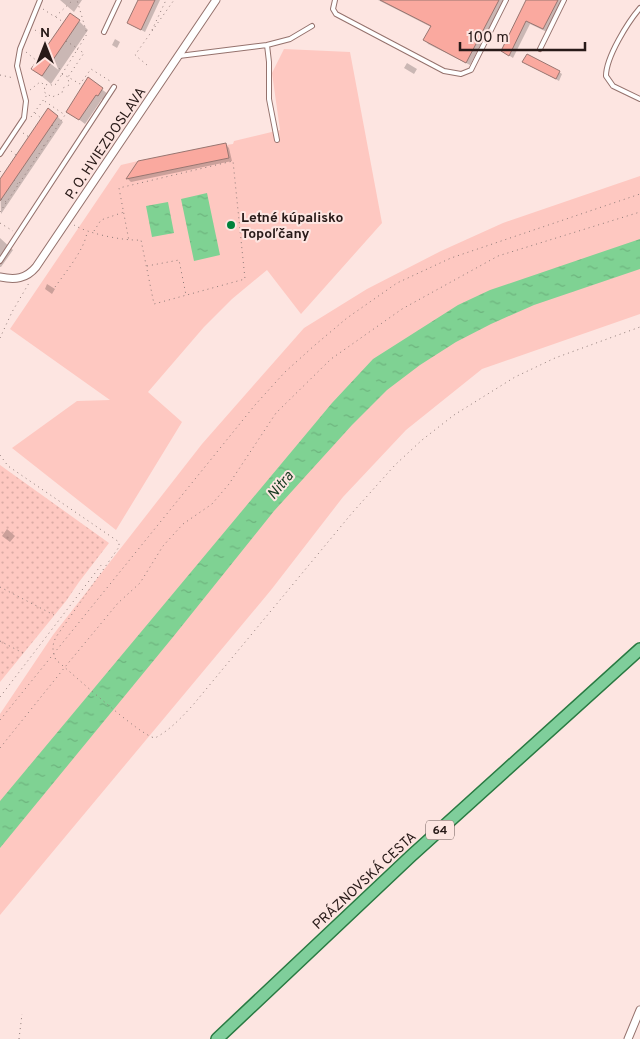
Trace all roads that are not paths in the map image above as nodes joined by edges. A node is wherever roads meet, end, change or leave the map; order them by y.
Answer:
1 (40, 0) edge
2 (119, 0) edge
3 (216, 0) edge
4 (335, 0) edge
5 (506, 0) edge
6 (564, 0) edge
7 (640, 8) edge
8 (312, 26) dead end
9 (104, 32) dead end
10 (267, 45) junction
11 (540, 49) dead end
12 (179, 56) junction
13 (114, 87) road end
14 (640, 100) edge
15 (277, 140) dead end
16 (0, 154) edge
17 (0, 261) edge
18 (0, 278) edge
19 (640, 649) edge
20 (640, 1010) edge
21 (244, 1015) junction
22 (217, 1039) edge
23 (228, 1039) edge
24 (628, 1039) edge

1 - 16 lane
2 - 9 lane
3 - 12 street, P. O. HVIEZDOSLAVA
4 - 5 lane
6 - 11 lane
7 - 14 lane
8 - 10 lane
10 - 12 lane
10 - 15 lane
12 - 18 street, P. O. HVIEZDOSLAVA
13 - 17 lane
19 - 21 main road, PRÁZNOVSKÁ CESTA / 64
20 - 24 street
21 - 22 main road, 64
21 - 23 main road, 64

